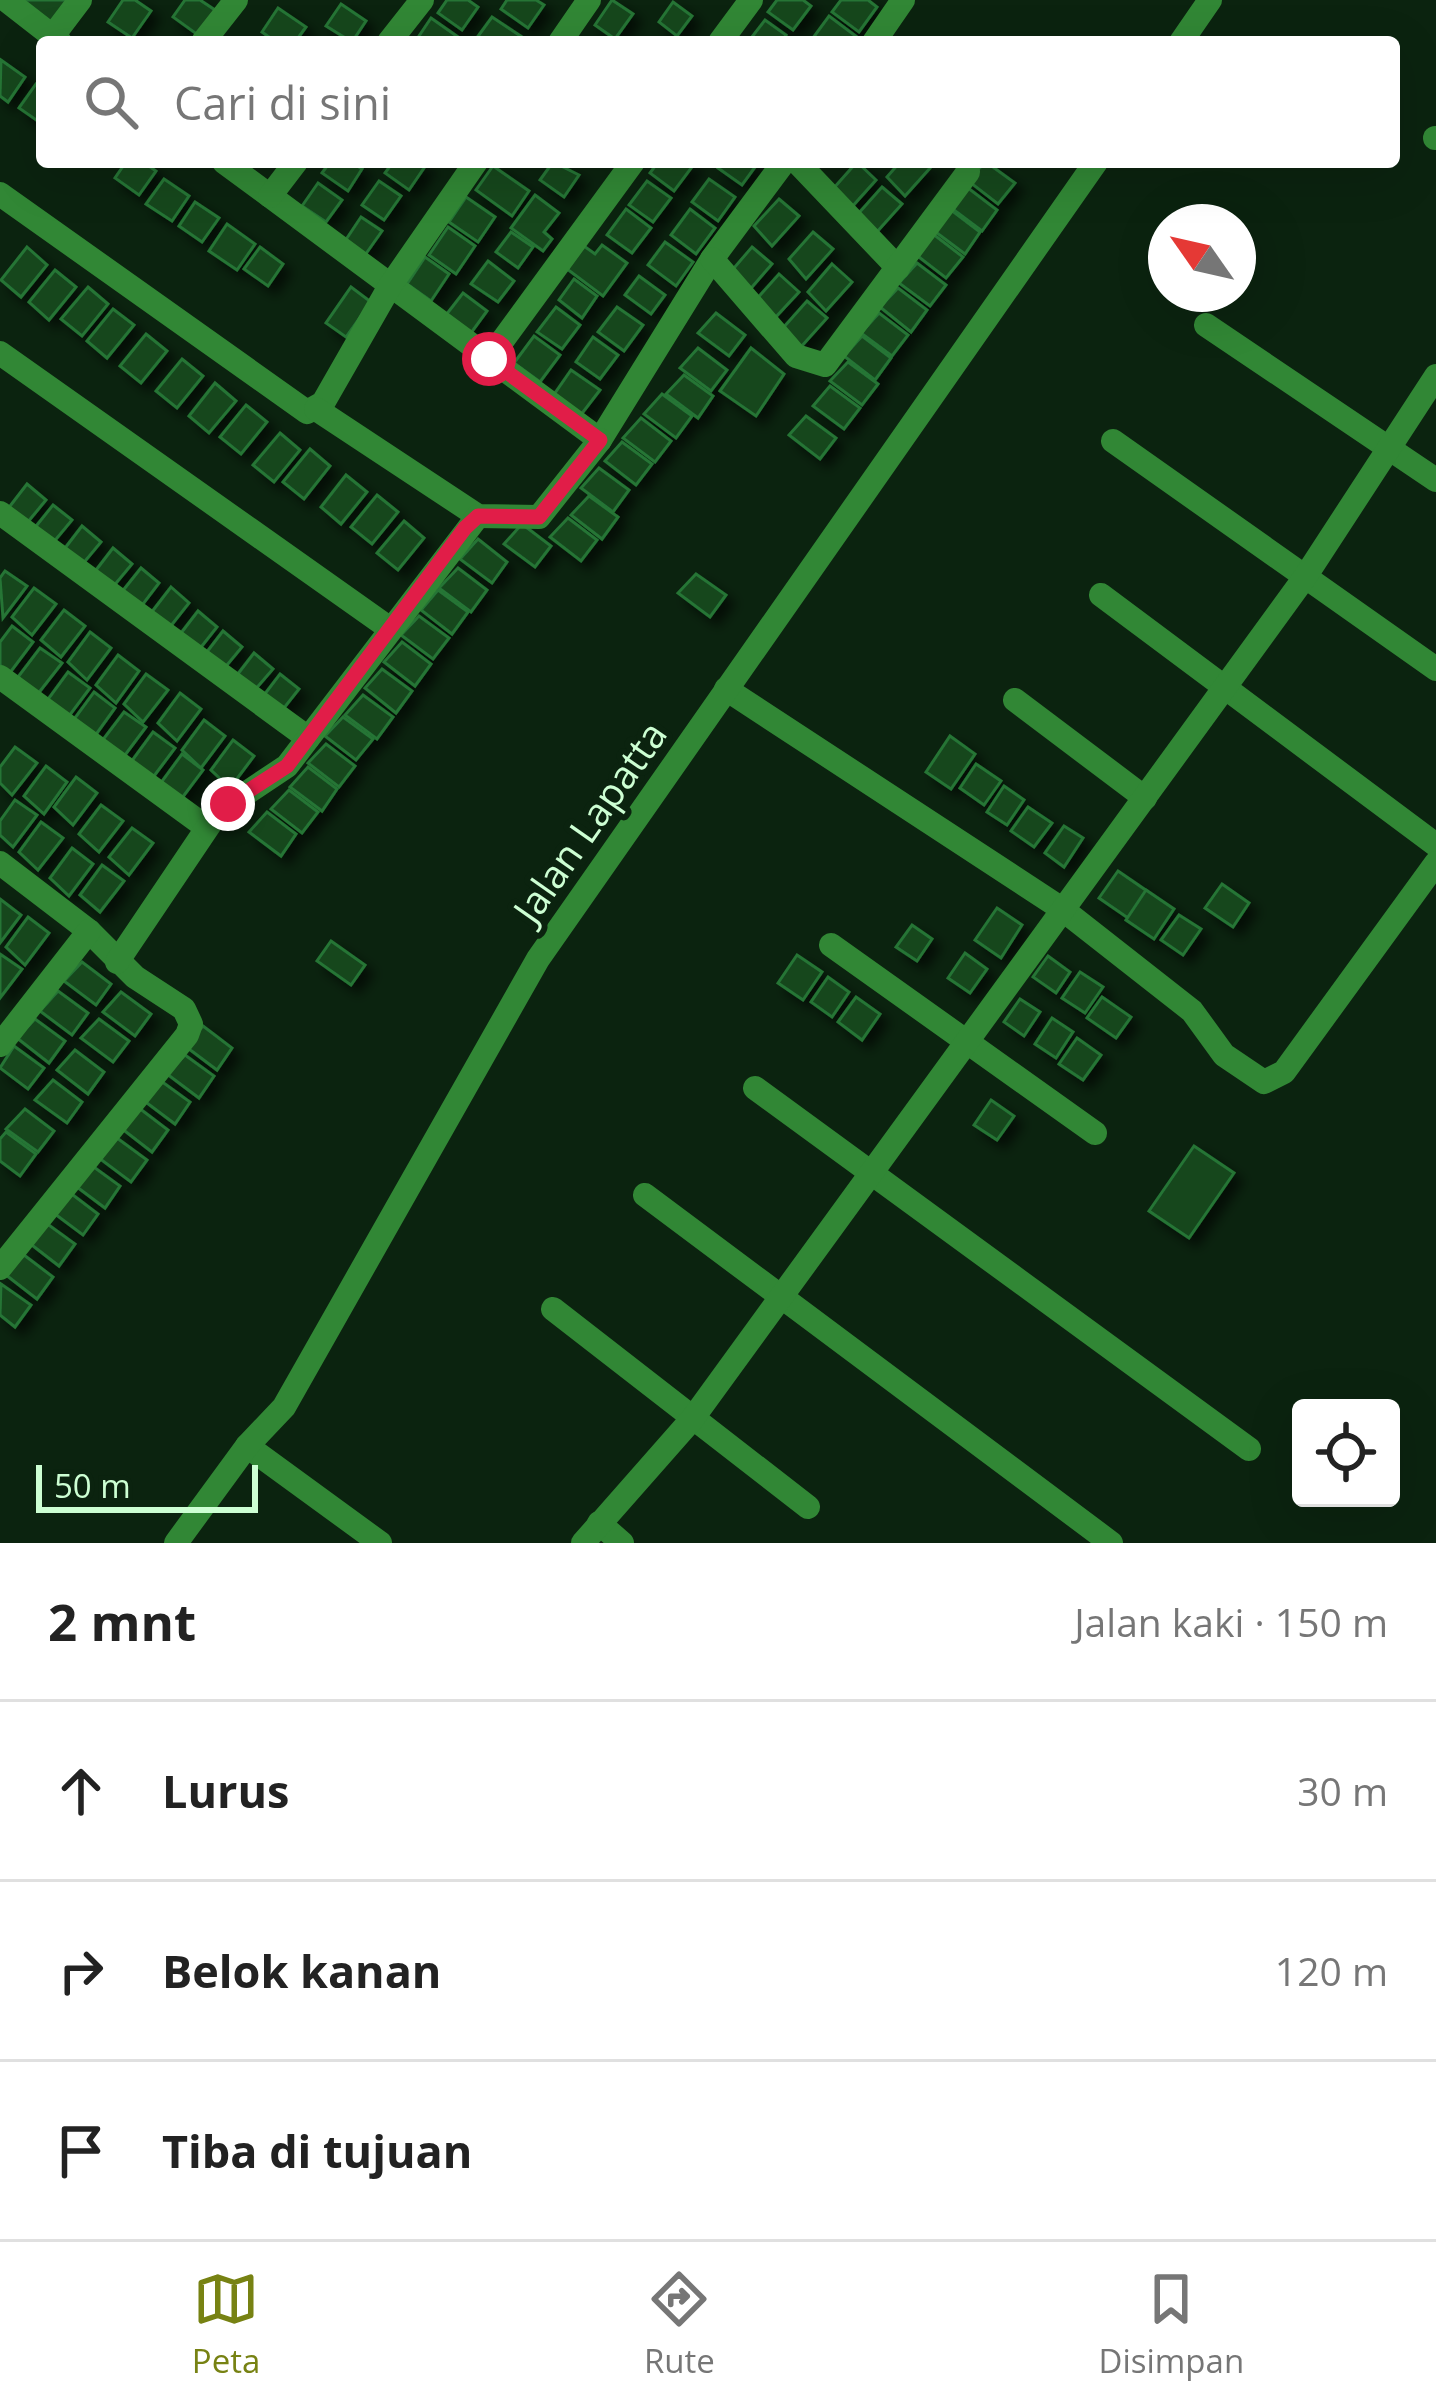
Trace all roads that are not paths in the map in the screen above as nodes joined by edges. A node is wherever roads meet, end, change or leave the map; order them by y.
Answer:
1 (6, 0) edge
2 (80, 0) edge
3 (236, 0) edge
4 (422, 0) edge
5 (589, 0) edge
6 (751, 0) edge
7 (903, 0) edge
8 (1210, 0) edge
9 (52, 36) edge
10 (58, 36) edge
11 (208, 36) edge
12 (394, 36) edge
13 (564, 36) edge
14 (724, 36) edge
15 (878, 36) edge
16 (1185, 36) edge
17 (232, 168) edge
18 (291, 168) edge
19 (472, 168) edge
20 (629, 168) edge
21 (780, 168) edge
22 (803, 168) edge
23 (968, 168) edge
24 (1092, 168) edge
25 (0, 194) edge
26 (270, 196) junction
27 (712, 259) junction
28 (898, 268) junction
29 (390, 286) junction
30 (1205, 325) dead end
31 (0, 353) edge
32 (489, 359) junction
33 (1436, 376) edge
34 (316, 409) junction
35 (600, 440) junction
36 (1114, 441) dead end
37 (1390, 447) junction
38 (1436, 480) edge
39 (0, 513) edge
40 (478, 516) junction
41 (1305, 577) junction
42 (1101, 595) dead end
43 (389, 628) junction
44 (1436, 669) edge
45 (0, 677) edge
46 (1226, 687) junction
47 (727, 689) junction
48 (1016, 700) dead end
49 (308, 738) junction
50 (1144, 798) junction
51 (206, 827) junction
52 (1436, 845) edge
53 (0, 863) edge
54 (1436, 863) edge
55 (1062, 909) junction
56 (89, 931) junction
57 (831, 945) dead end
58 (117, 962) junction
59 (4, 1030) edge
60 (966, 1041) junction
61 (755, 1088) dead end
62 (1095, 1133) dead end
63 (869, 1175) junction
64 (645, 1195) dead end
65 (0, 1268) edge
66 (781, 1297) junction
67 (553, 1310) dead end
68 (693, 1418) junction
69 (247, 1446) junction
70 (1249, 1449) dead end
71 (808, 1507) dead end
72 (591, 1533) edge
73 (176, 1543) edge
74 (380, 1543) edge
75 (622, 1543) edge
76 (1111, 1543) edge

1 - 9 street
2 - 10 street
3 - 11 street
4 - 12 street
5 - 13 street
6 - 14 street
7 - 15 street
8 - 16 street
17 - 26 street
18 - 26 street
19 - 29 street
20 - 32 street
21 - 27 street
22 - 28 street
23 - 28 street
24 - 47 street, Jalan Lapatta
25 - 34 street
26 - 29 street
27 - 28 street
27 - 35 street
29 - 32 street
29 - 34 street
30 - 37 street
31 - 43 street
32 - 35 street
33 - 37 street
34 - 40 street
35 - 40 street
36 - 41 street
37 - 38 street
37 - 41 street
39 - 49 street
40 - 43 street
41 - 44 street
41 - 46 street
42 - 46 street
43 - 49 street
45 - 51 street
46 - 50 street
46 - 52 street
47 - 55 street
47 - 69 street, Jalan Lapatta
48 - 50 street
49 - 51 street
50 - 55 street
51 - 58 street
53 - 56 street
54 - 55 street
55 - 60 street
56 - 58 street
56 - 59 street
57 - 60 street
58 - 65 street
60 - 62 street
60 - 63 street
61 - 63 street
63 - 66 street
63 - 70 street
64 - 66 street
66 - 68 street
66 - 76 street
67 - 68 street
68 - 71 street
68 - 72 street
69 - 73 street, Jalan Lapatta
69 - 74 street
72 - 75 street

